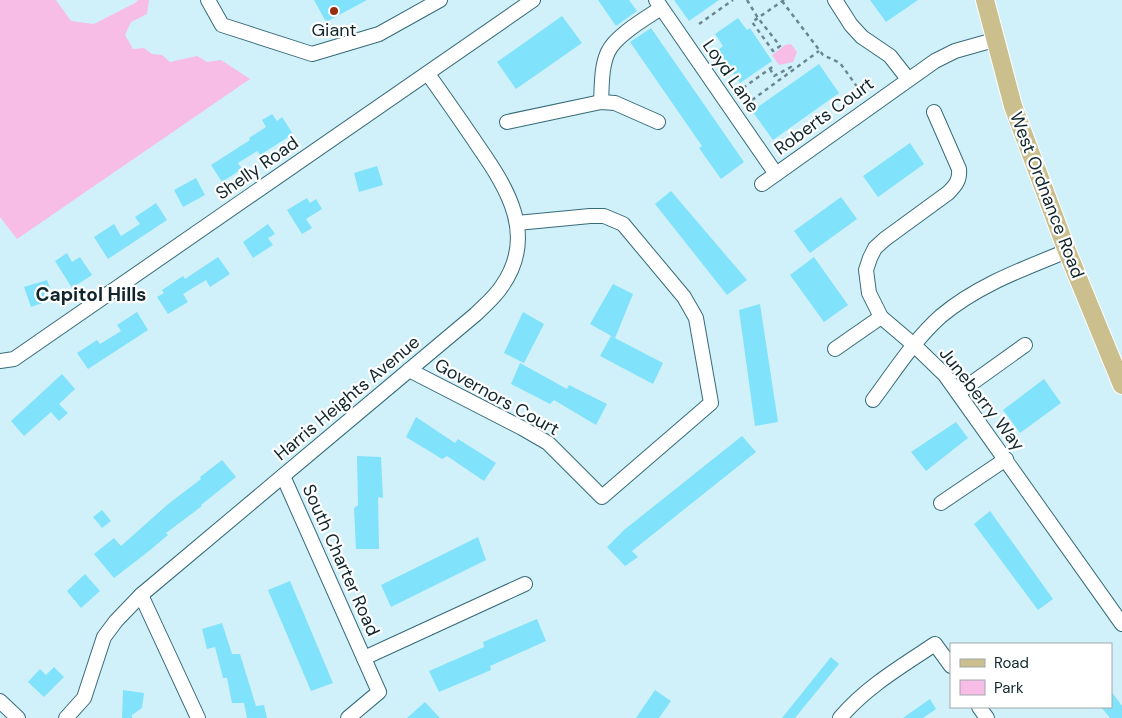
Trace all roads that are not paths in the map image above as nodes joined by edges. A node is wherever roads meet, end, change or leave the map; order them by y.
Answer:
1 (208, 0) edge
2 (440, 0) edge
3 (533, 0) edge
4 (835, 0) edge
5 (985, 0) edge
6 (658, 4) edge
7 (994, 40) junction
8 (428, 74) junction
9 (908, 79) junction
10 (601, 102) junction
11 (934, 112) dead end
12 (507, 122) dead end
13 (658, 122) dead end
14 (776, 174) junction
15 (762, 184) dead end
16 (517, 223) junction
17 (1067, 251) junction
18 (881, 317) junction
19 (914, 345) junction
20 (1025, 345) dead end
21 (835, 349) dead end
22 (0, 361) edge
23 (409, 370) junction
24 (1122, 386) edge
25 (958, 393) junction
26 (873, 400) dead end
27 (1006, 459) junction
28 (283, 476) junction
29 (941, 503) dead end
30 (525, 584) dead end
31 (141, 595) junction
32 (1122, 624) edge
33 (364, 658) junction
34 (950, 665) edge
35 (0, 701) edge
36 (18, 718) edge
37 (66, 718) edge
38 (198, 718) edge
39 (348, 718) edge
40 (840, 718) edge

1 - 2 street
3 - 8 street, Shelly Road
4 - 9 street
5 - 7 main road, West Ordnance Road
6 - 10 street
6 - 14 street, Loyd Lane
7 - 9 street, Roberts Court
7 - 17 main road, West Ordnance Road
8 - 16 street, Harris Heights Avenue
8 - 22 street, Shelly Road
9 - 14 street, Roberts Court
10 - 12 street
10 - 13 street
11 - 18 street, Juneberry Way
14 - 15 street, Roberts Court
16 - 23 street, Harris Heights Avenue
16 - 23 street, Governors Court
17 - 19 street
17 - 24 main road, West Ordnance Road
18 - 19 street, Juneberry Way
18 - 21 street
19 - 25 street, Juneberry Way
19 - 26 street
20 - 25 street
23 - 28 street, Harris Heights Avenue
25 - 27 street, Juneberry Way
27 - 29 street
27 - 32 street, Juneberry Way
28 - 31 street, Harris Heights Avenue
28 - 33 street, South Charter Road
30 - 33 street, South Charter Road
31 - 37 street, Harris Heights Avenue
31 - 38 street
33 - 39 street, South Charter Road
34 - 40 street
35 - 36 street

